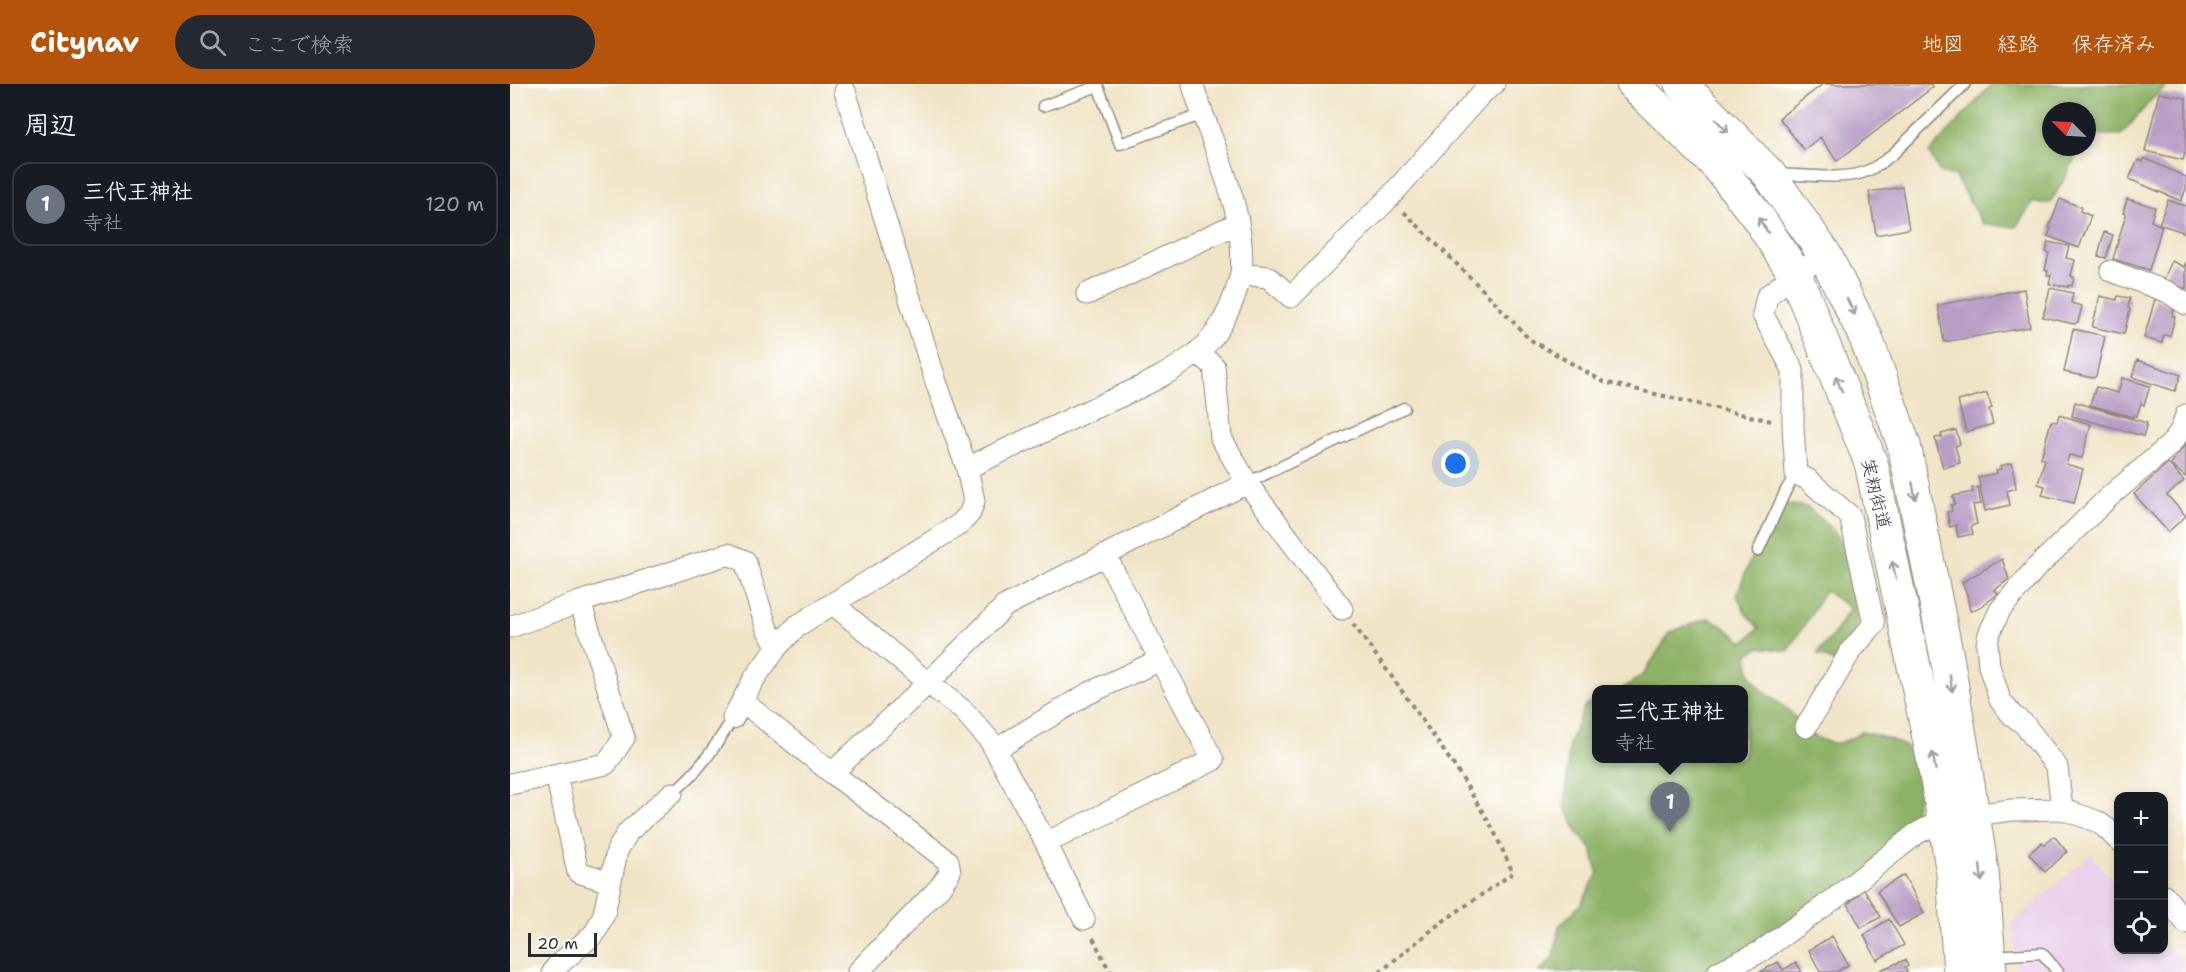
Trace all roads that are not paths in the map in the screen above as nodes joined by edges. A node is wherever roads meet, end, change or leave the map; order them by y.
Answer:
1 (1193, 84) edge
2 (1494, 84) edge
3 (1633, 84) edge
4 (1681, 84) edge
5 (1965, 84) edge
6 (845, 91) dead end
7 (1043, 106) dead end
8 (1203, 114) junction
9 (1769, 174) junction
10 (1238, 223) junction
11 (1825, 255) junction
12 (2111, 271) dead end
13 (1240, 274) junction
14 (1796, 274) junction
15 (1087, 294) dead end
16 (2186, 304) edge
17 (1197, 352) junction
18 (1404, 408) dead end
19 (2184, 426) edge
20 (967, 468) junction
21 (1796, 474) junction
22 (1247, 483) junction
23 (1758, 551) dead end
24 (1105, 555) junction
25 (580, 602) junction
26 (833, 604) junction
27 (1342, 609) road end
28 (510, 627) edge
29 (778, 646) junction
30 (1160, 660) junction
31 (928, 683) junction
32 (738, 710) junction
33 (1806, 727) dead end
34 (995, 750) junction
35 (832, 773) junction
36 (556, 775) junction
37 (510, 784) edge
38 (672, 793) joint
39 (2062, 809) junction
40 (1959, 817) junction
41 (2114, 836) edge
42 (1046, 843) junction
43 (610, 882) junction
44 (2166, 900) edge
45 (1084, 919) road end
46 (2186, 923) edge
47 (1990, 964) edge
48 (2055, 968) edge
49 (553, 972) edge
50 (858, 972) edge
51 (1718, 972) edge
52 (1960, 972) edge

1 - 8 street
2 - 13 street
14 -> 3 main road, 実籾街道
4 -> 9 main road, 実籾街道
5 - 9 lane
6 - 20 street
7 - 8 lane
8 - 10 street
9 - 11 main road, 実籾街道
10 - 13 street
10 - 15 street
11 - 14 street
11 -> 40 main road, 実籾街道
12 - 16 street
13 - 17 street
14 - 21 street
40 -> 14 main road, 実籾街道
17 - 20 street
17 - 22 street
18 - 22 lane
19 - 39 street
20 - 26 street
21 - 23 lane
21 - 33 street
22 - 24 street
22 - 27 street
24 - 30 street
24 - 31 street
25 - 28 street
25 - 29 street
25 - 36 street
26 - 29 street
26 - 31 street
29 - 32 street
30 - 34 street
30 - 42 street
31 - 34 street
31 - 35 street
32 - 35 street
32 - 38 lane
34 - 42 street
35 - 50 street
36 - 37 street
36 - 43 street
38 - 43 street
39 - 40 street
39 - 41 street
40 -> 47 main road, 実籾街道
40 - 51 street
40 - 52 main road, 実籾街道
42 - 45 street
43 - 49 street
44 - 46 street
47 - 48 lane

